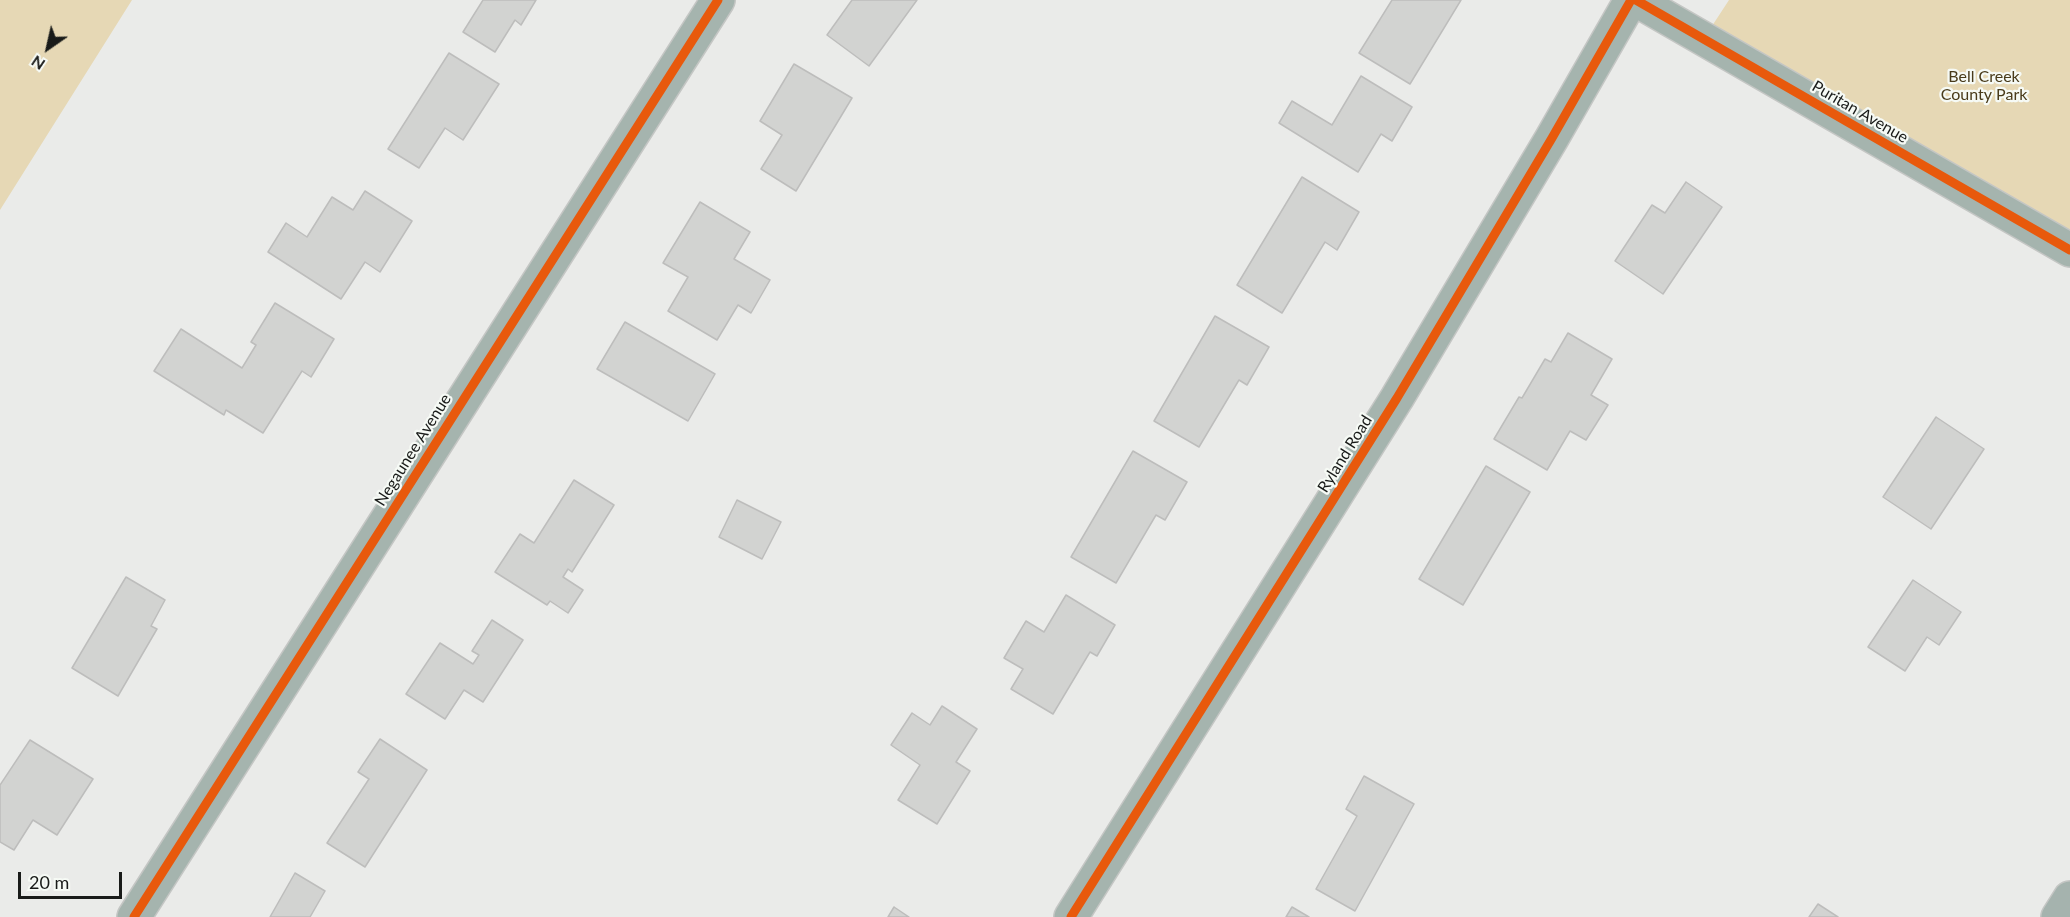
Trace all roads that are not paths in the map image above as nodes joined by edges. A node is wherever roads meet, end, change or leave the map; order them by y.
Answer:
1 (718, 0) edge
2 (1634, 0) edge
3 (2070, 250) edge
4 (2070, 898) edge
5 (134, 917) edge
6 (1071, 917) edge
7 (2058, 917) edge

1 - 5 street, Negaunee Avenue
2 - 3 street, Puritan Avenue
2 - 6 street, Ryland Road
4 - 7 main road

